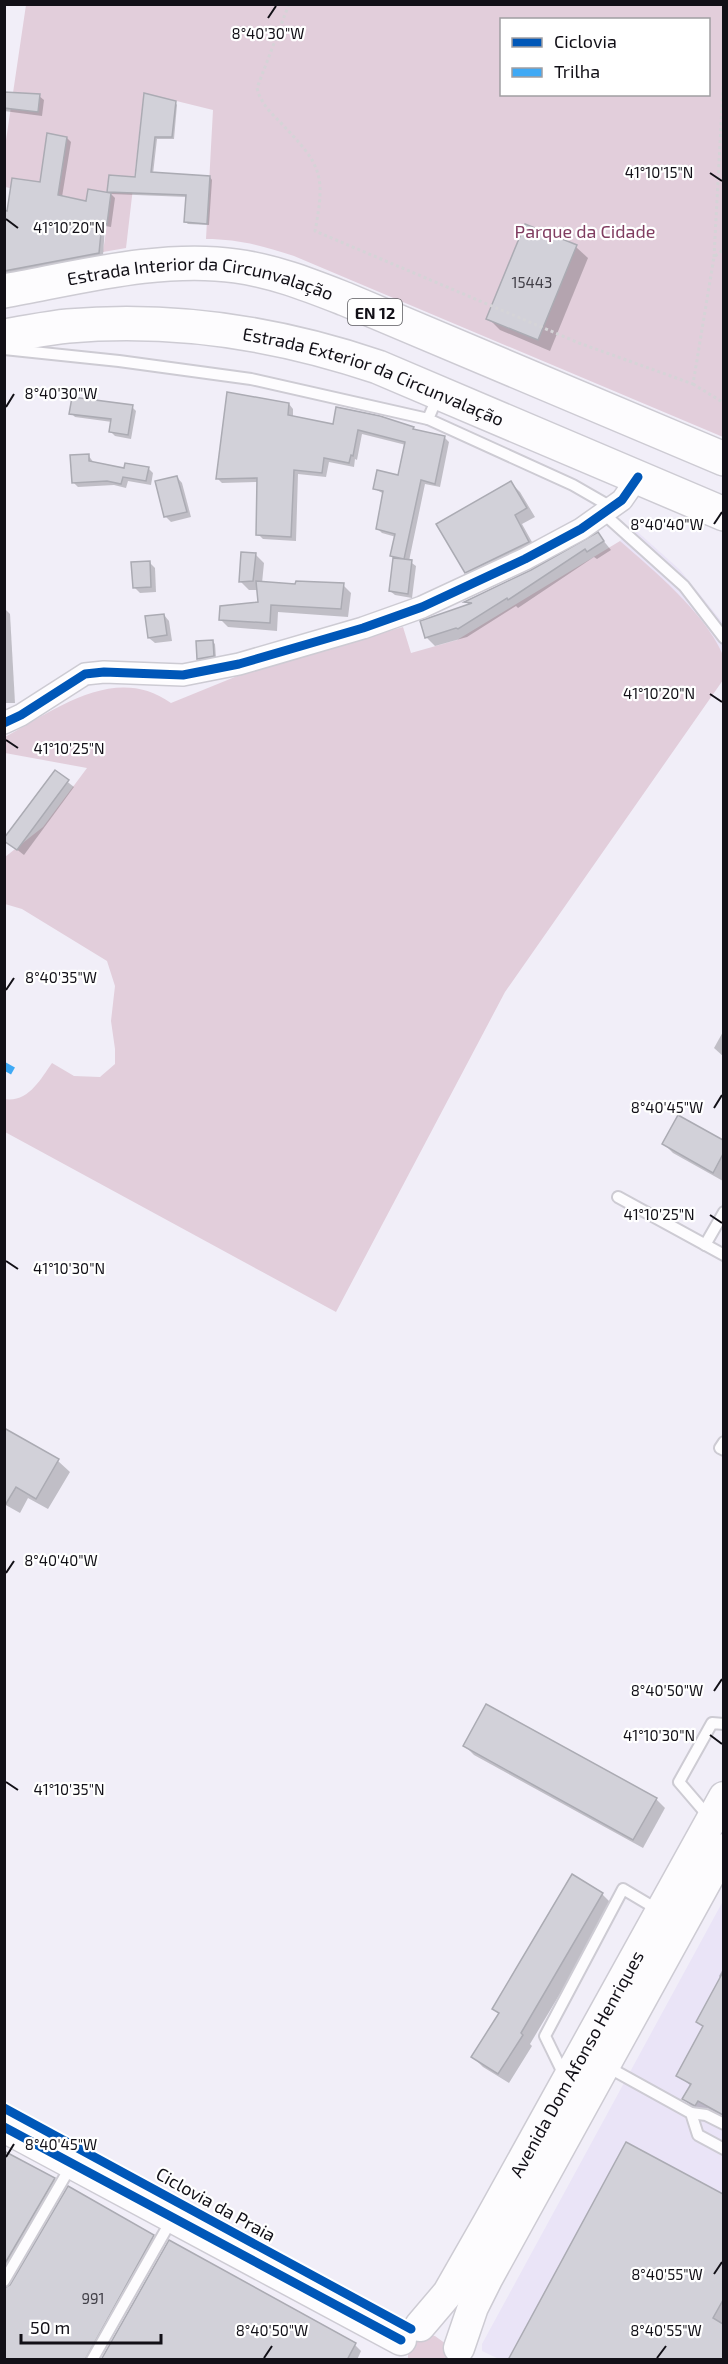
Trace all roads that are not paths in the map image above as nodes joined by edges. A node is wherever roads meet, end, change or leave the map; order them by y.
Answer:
1 (4, 291) edge
2 (4, 336) edge
3 (4, 349) edge
4 (434, 406) junction
5 (723, 459) edge
6 (638, 477) junction
7 (608, 511) junction
8 (723, 514) edge
9 (723, 638) edge
10 (4, 723) edge
11 (618, 1197) dead end
12 (723, 1212) edge
13 (705, 1245) junction
14 (723, 1256) edge
15 (723, 1442) edge
16 (723, 1450) edge
17 (723, 1724) edge
18 (717, 1808) edge
19 (723, 1852) edge
20 (660, 1911) junction
21 (605, 2065) junction
22 (567, 2081) junction
23 (691, 2113) junction
24 (723, 2124) edge
25 (4, 2127) edge
26 (723, 2150) edge
27 (72, 2163) junction
28 (173, 2218) junction
29 (4, 2281) edge
30 (406, 2342) edge
31 (459, 2354) edge
32 (92, 2360) edge

1 - 5 main road, Estrada Interior da Circunvalação / EN 12
2 - 4 main road, Estrada Exterior da Circunvalação
3 - 4 lane
4 - 6 main road, Estrada Exterior da Circunvalação
4 - 7 lane
6 - 7 street
6 - 8 main road, Estrada Exterior da Circunvalação
7 - 9 lane
7 - 10 street
11 - 13 lane
12 - 13 lane
13 - 14 lane
15 - 16 lane
17 - 18 lane
18 - 20 main road, Avenida Dom Afonso Henriques
19 - 21 main road, Avenida Dom Afonso Henriques
20 - 22 main road, Avenida Dom Afonso Henriques
20 - 22 lane
21 - 23 lane
21 - 31 main road, Avenida Dom Afonso Henriques
22 - 30 main road, Avenida Dom Afonso Henriques
23 - 24 lane
23 - 26 lane
25 - 27 main road
27 - 28 main road
27 - 29 lane
28 - 30 main road
28 - 32 lane
30 - 31 main road, Avenida Dom Afonso Henriques

